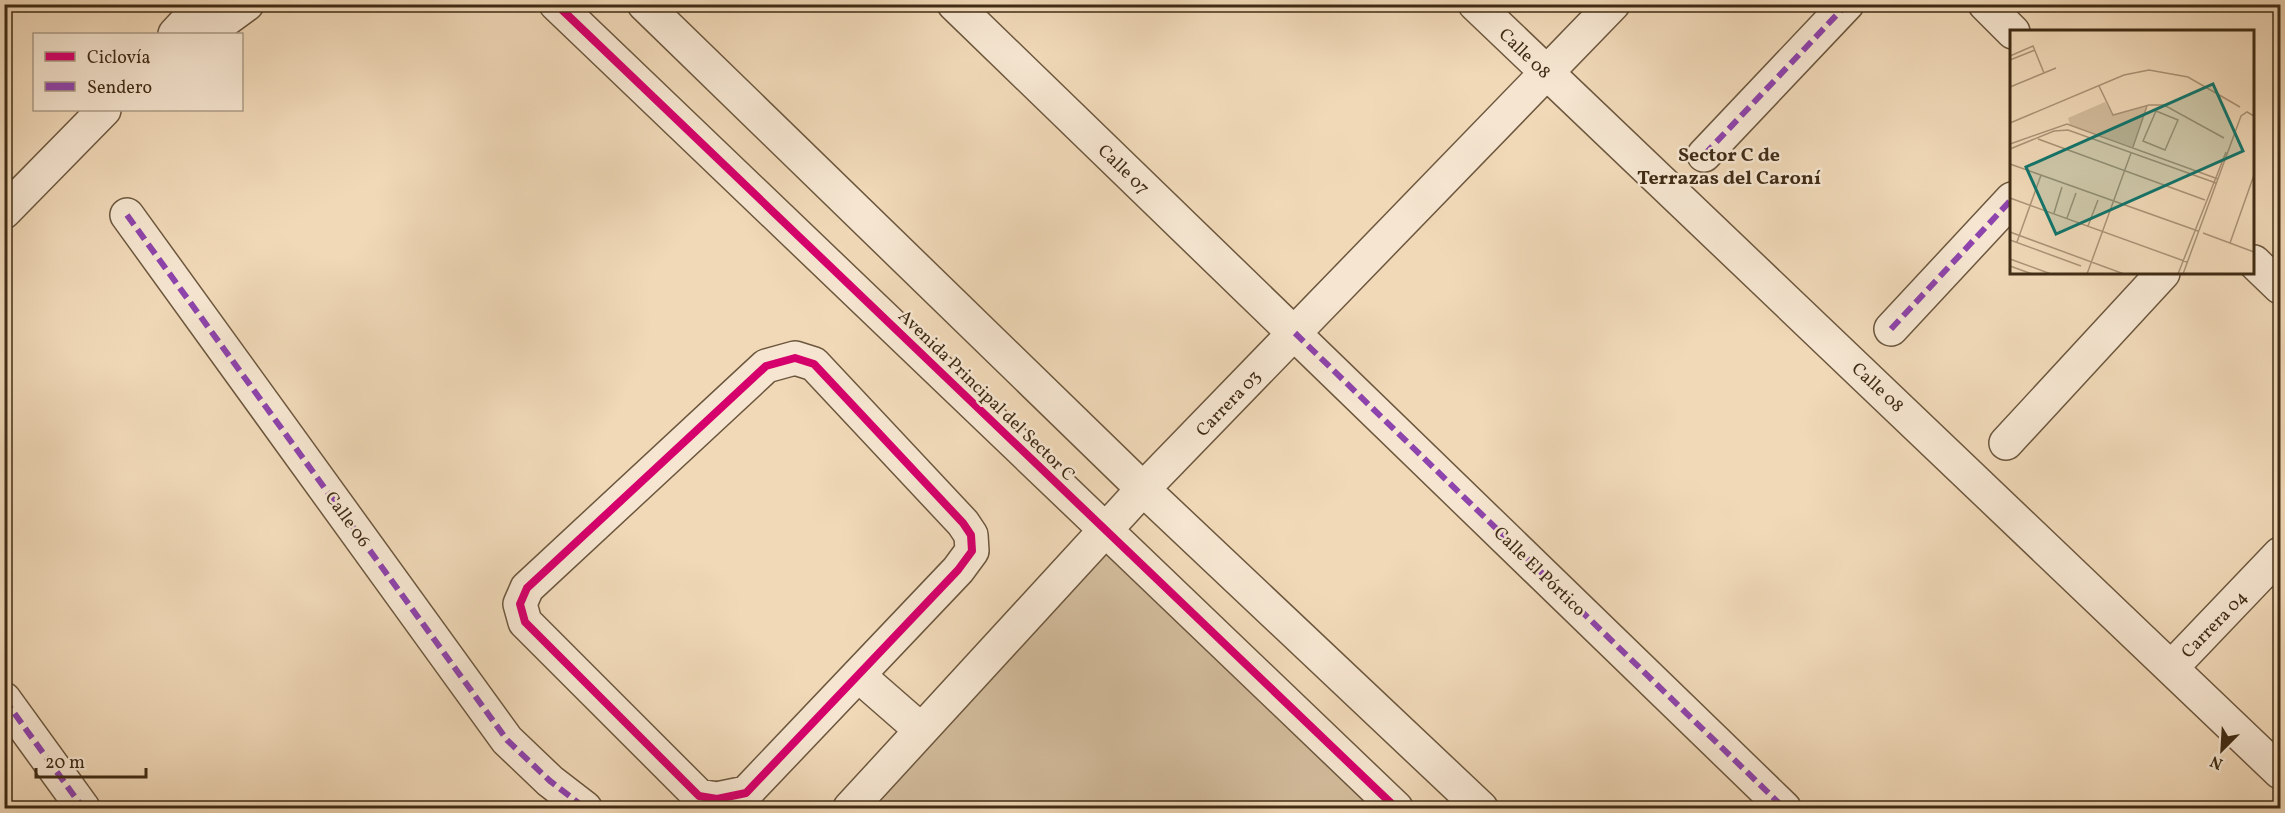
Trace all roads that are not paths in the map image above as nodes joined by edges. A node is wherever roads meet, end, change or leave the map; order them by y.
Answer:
1 (203, 4) edge
2 (247, 4) edge
3 (556, 4) edge
4 (644, 4) edge
5 (954, 4) edge
6 (1475, 4) edge
7 (1613, 4) edge
8 (1847, 4) edge
9 (1985, 4) edge
10 (2011, 30) edge
11 (176, 33) edge
12 (207, 33) edge
13 (1547, 74) junction
14 (103, 111) edge
15 (1704, 155) dead end
16 (2010, 201) edge
17 (4, 212) edge
18 (127, 214) dead end
19 (2255, 264) edge
20 (2162, 274) edge
21 (2280, 287) edge
22 (1891, 329) dead end
23 (1295, 333) junction
24 (2006, 442) dead end
25 (1143, 489) junction
26 (1106, 530) junction
27 (2280, 554) edge
28 (2172, 667) junction
29 (858, 675) junction
30 (4, 699) edge
31 (921, 730) junction
32 (2280, 772) edge
33 (82, 808) edge
34 (585, 808) edge
35 (850, 808) edge
36 (1396, 808) edge
37 (1481, 808) edge
38 (1784, 808) edge

1 - 11 street
2 - 12 street
3 - 26 street, Avenida Principal del Sector C
4 - 25 street
5 - 23 street, Calle 07
6 - 13 street, Calle 08
7 - 13 street, Carrera 03
8 - 15 street
9 - 10 street
13 - 23 street, Carrera 03
13 - 28 street, Calle 08
14 - 17 street
16 - 22 street
18 - 34 street, Calle 06
19 - 21 street
20 - 24 street
23 - 25 street, Carrera 03
23 - 38 street, Calle El Pórtico
25 - 26 street, Carrera 03
25 - 37 street
26 - 31 street, Carrera 03
26 - 36 street, Avenida Principal del Sector C
27 - 28 street, Carrera 04
28 - 32 street, Calle 08
29 - 29 street
29 - 31 street
30 - 33 street
31 - 35 street, Carrera 03

